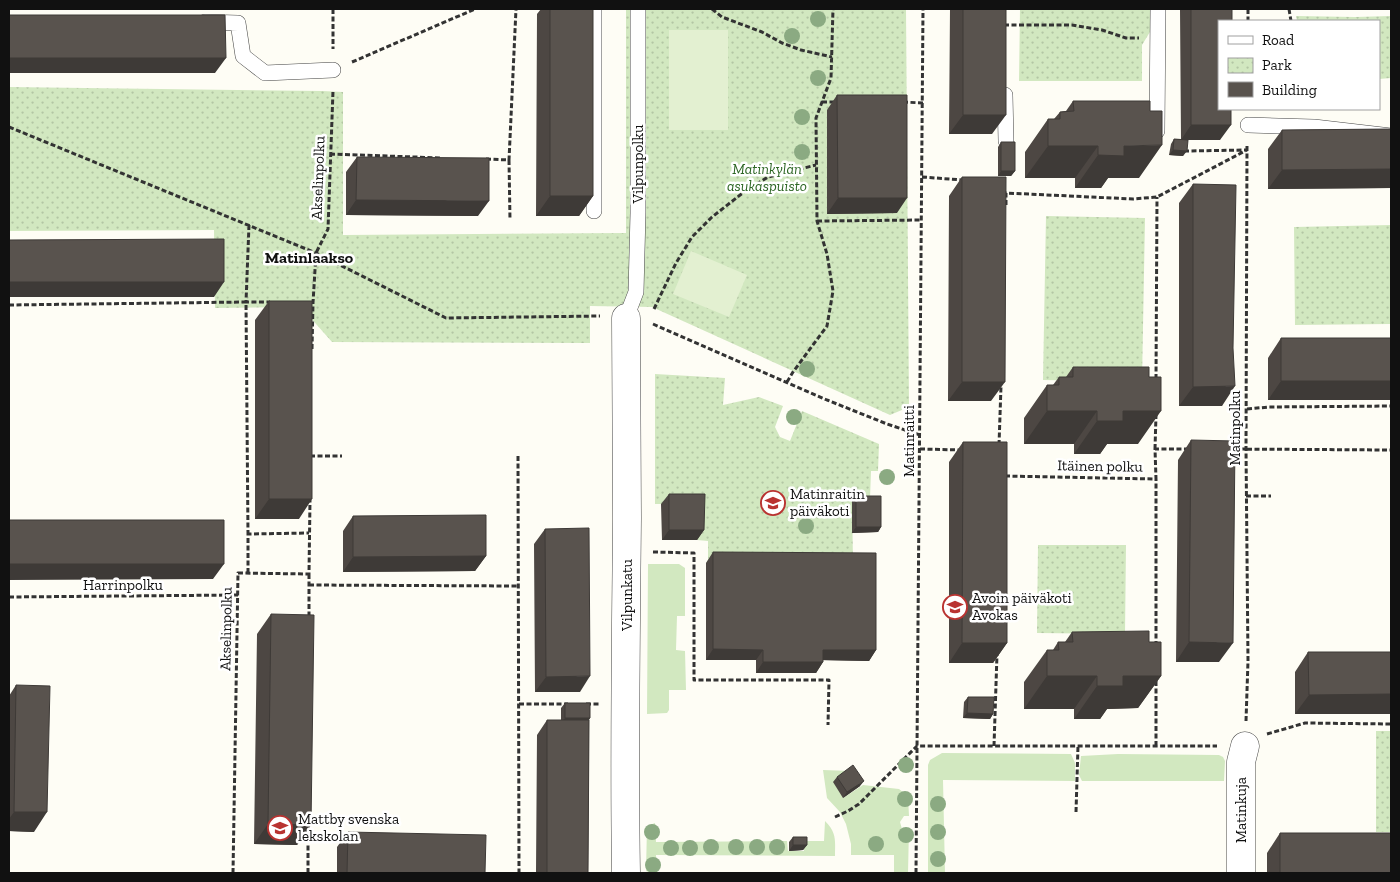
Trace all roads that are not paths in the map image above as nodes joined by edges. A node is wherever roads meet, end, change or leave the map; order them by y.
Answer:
1 (594, 9) edge
2 (638, 9) edge
3 (1158, 9) edge
4 (188, 22) edge
5 (333, 70) road end
6 (1005, 83) edge
7 (1248, 125) road end
8 (1157, 132) edge
9 (1391, 136) edge
10 (1006, 141) edge
11 (594, 211) edge
12 (637, 320) joint
13 (1256, 740) road end
14 (626, 873) edge
15 (1241, 873) edge

1 - 11 lane
2 - 12 lane, Vilpunpolku
3 - 8 lane
4 - 5 lane
6 - 10 lane
7 - 9 lane
12 - 14 street, Vilpunkatu
13 - 15 street, Matinkuja

